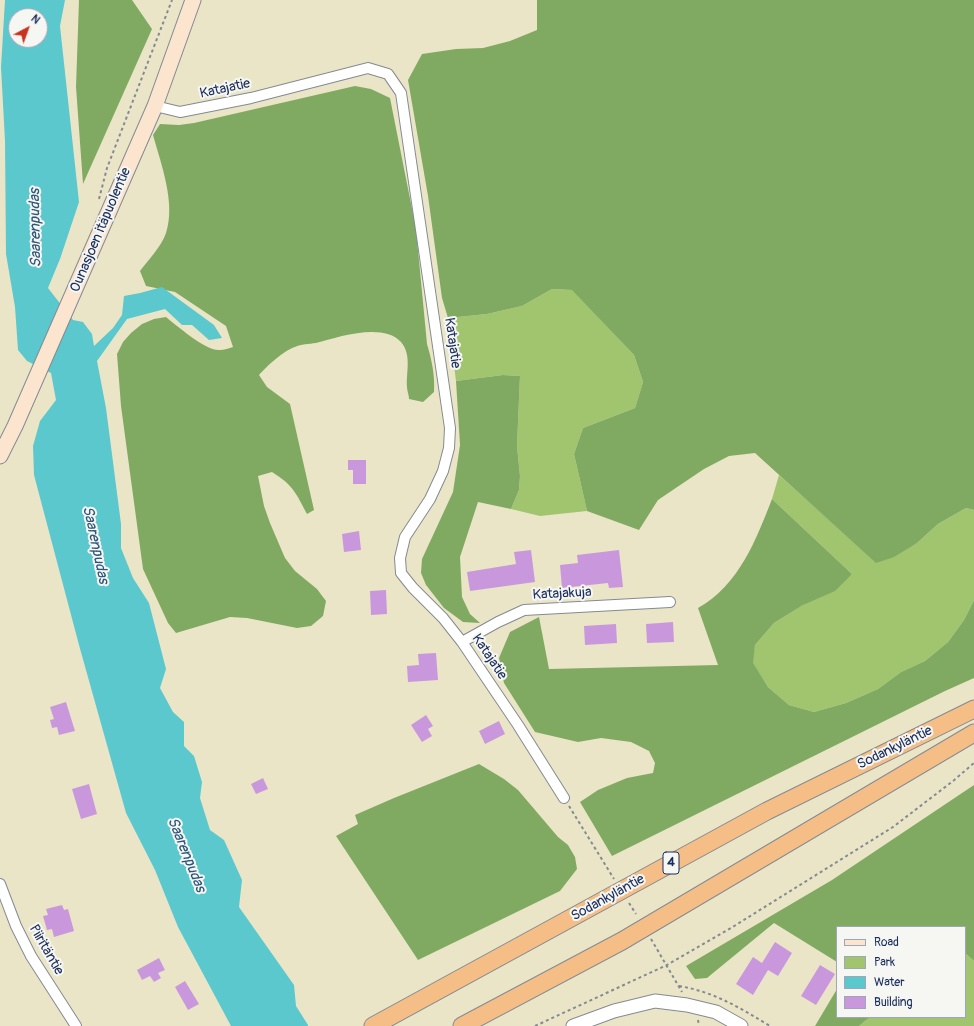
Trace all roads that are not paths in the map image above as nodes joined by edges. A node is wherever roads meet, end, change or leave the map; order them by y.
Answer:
1 (193, 0) edge
2 (154, 106) junction
3 (0, 456) edge
4 (670, 602) dead end
5 (462, 642) junction
6 (974, 709) edge
7 (974, 733) edge
8 (564, 798) road end
9 (0, 884) edge
10 (76, 1026) edge
11 (373, 1026) edge
12 (462, 1026) edge
13 (573, 1026) edge
14 (742, 1026) edge

1 - 2 main road, Ounasjoen itäpuolentie
2 - 3 main road, Ounasjoen itäpuolentie
2 - 5 street, Katajatie
4 - 5 street, Katajakuja
5 - 8 street, Katajatie
6 - 11 highway, Sodankyläntie / 4
7 - 12 highway, Sodankyläntie
9 - 10 street, Piiritäntie
13 - 14 street

